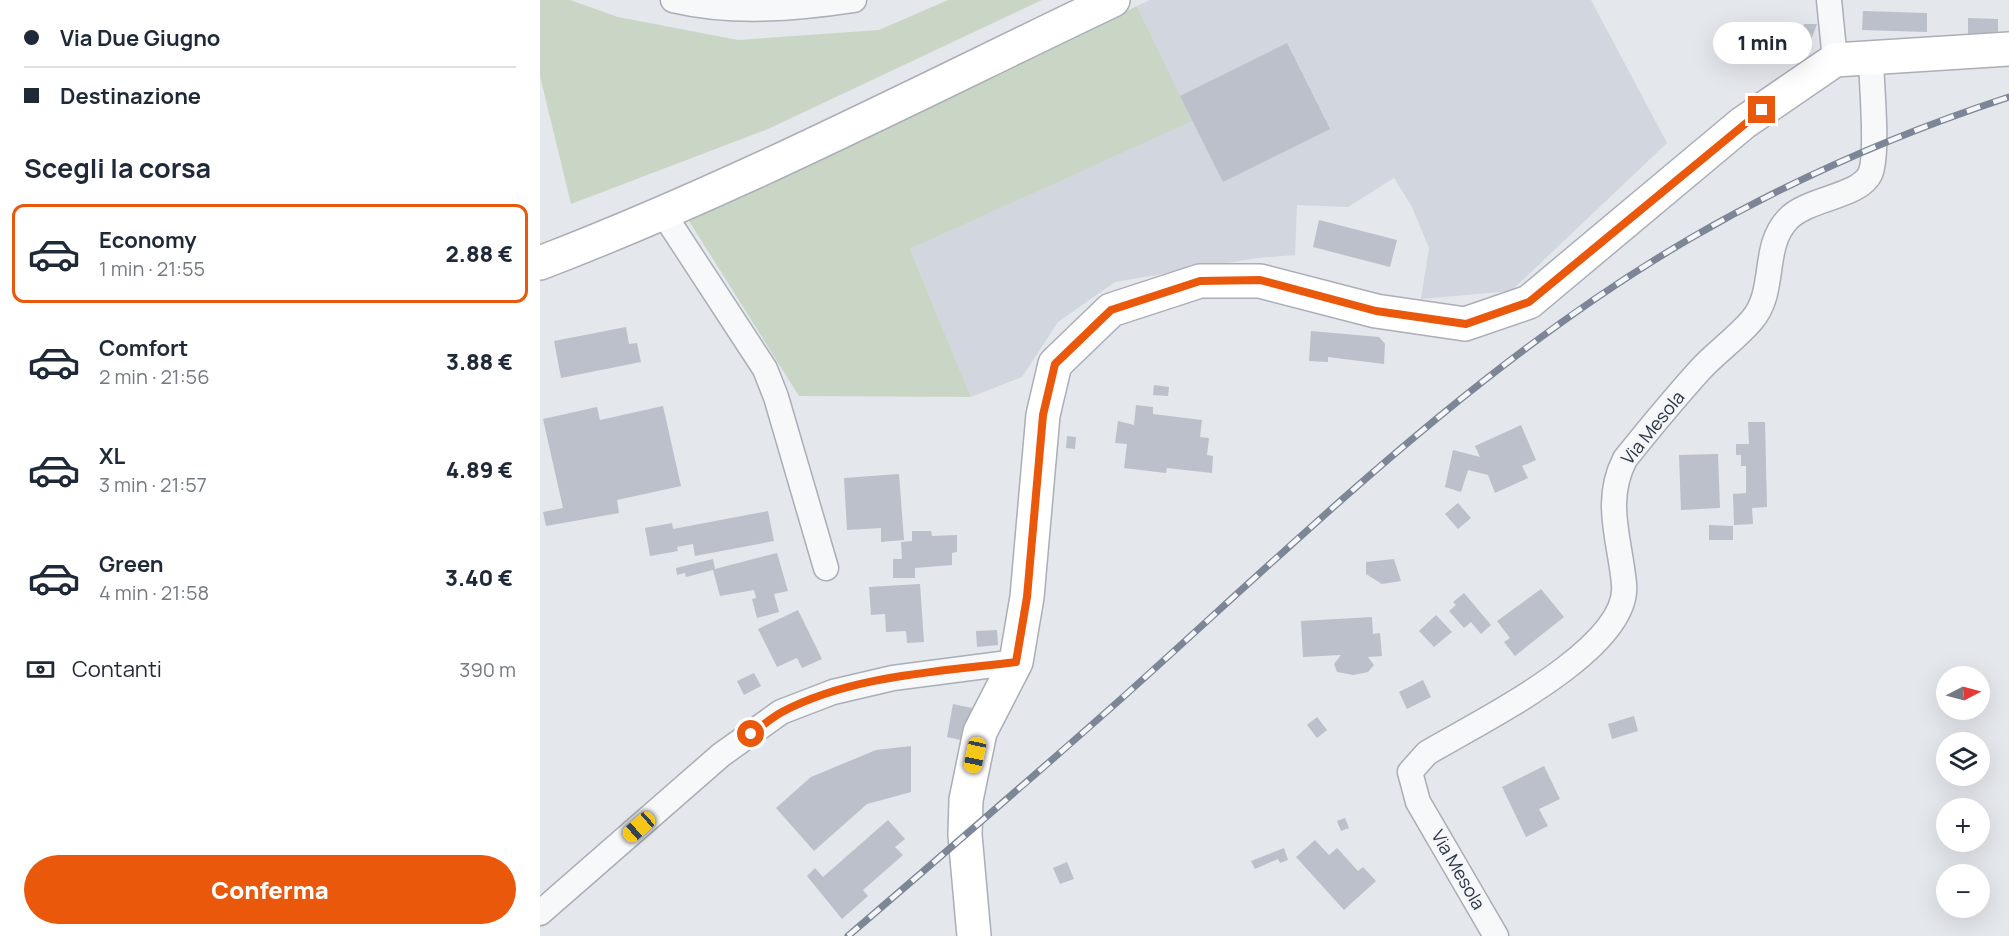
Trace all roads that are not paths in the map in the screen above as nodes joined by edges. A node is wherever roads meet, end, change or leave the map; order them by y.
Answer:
1 (673, 0) edge
2 (854, 0) edge
3 (1113, 0) edge
4 (1829, 0) edge
5 (2009, 49) edge
6 (1871, 56) junction
7 (1835, 60) junction
8 (663, 213) junction
9 (540, 263) edge
10 (826, 568) dead end
11 (1016, 662) junction
12 (540, 913) edge
13 (974, 936) edge
14 (1496, 936) edge

1 - 2 street
3 - 8 street
4 - 7 street
5 - 6 street
6 - 7 street
6 - 14 street, Via Mesola
7 - 11 street
8 - 9 street
8 - 10 street
11 - 12 street
11 - 13 street

